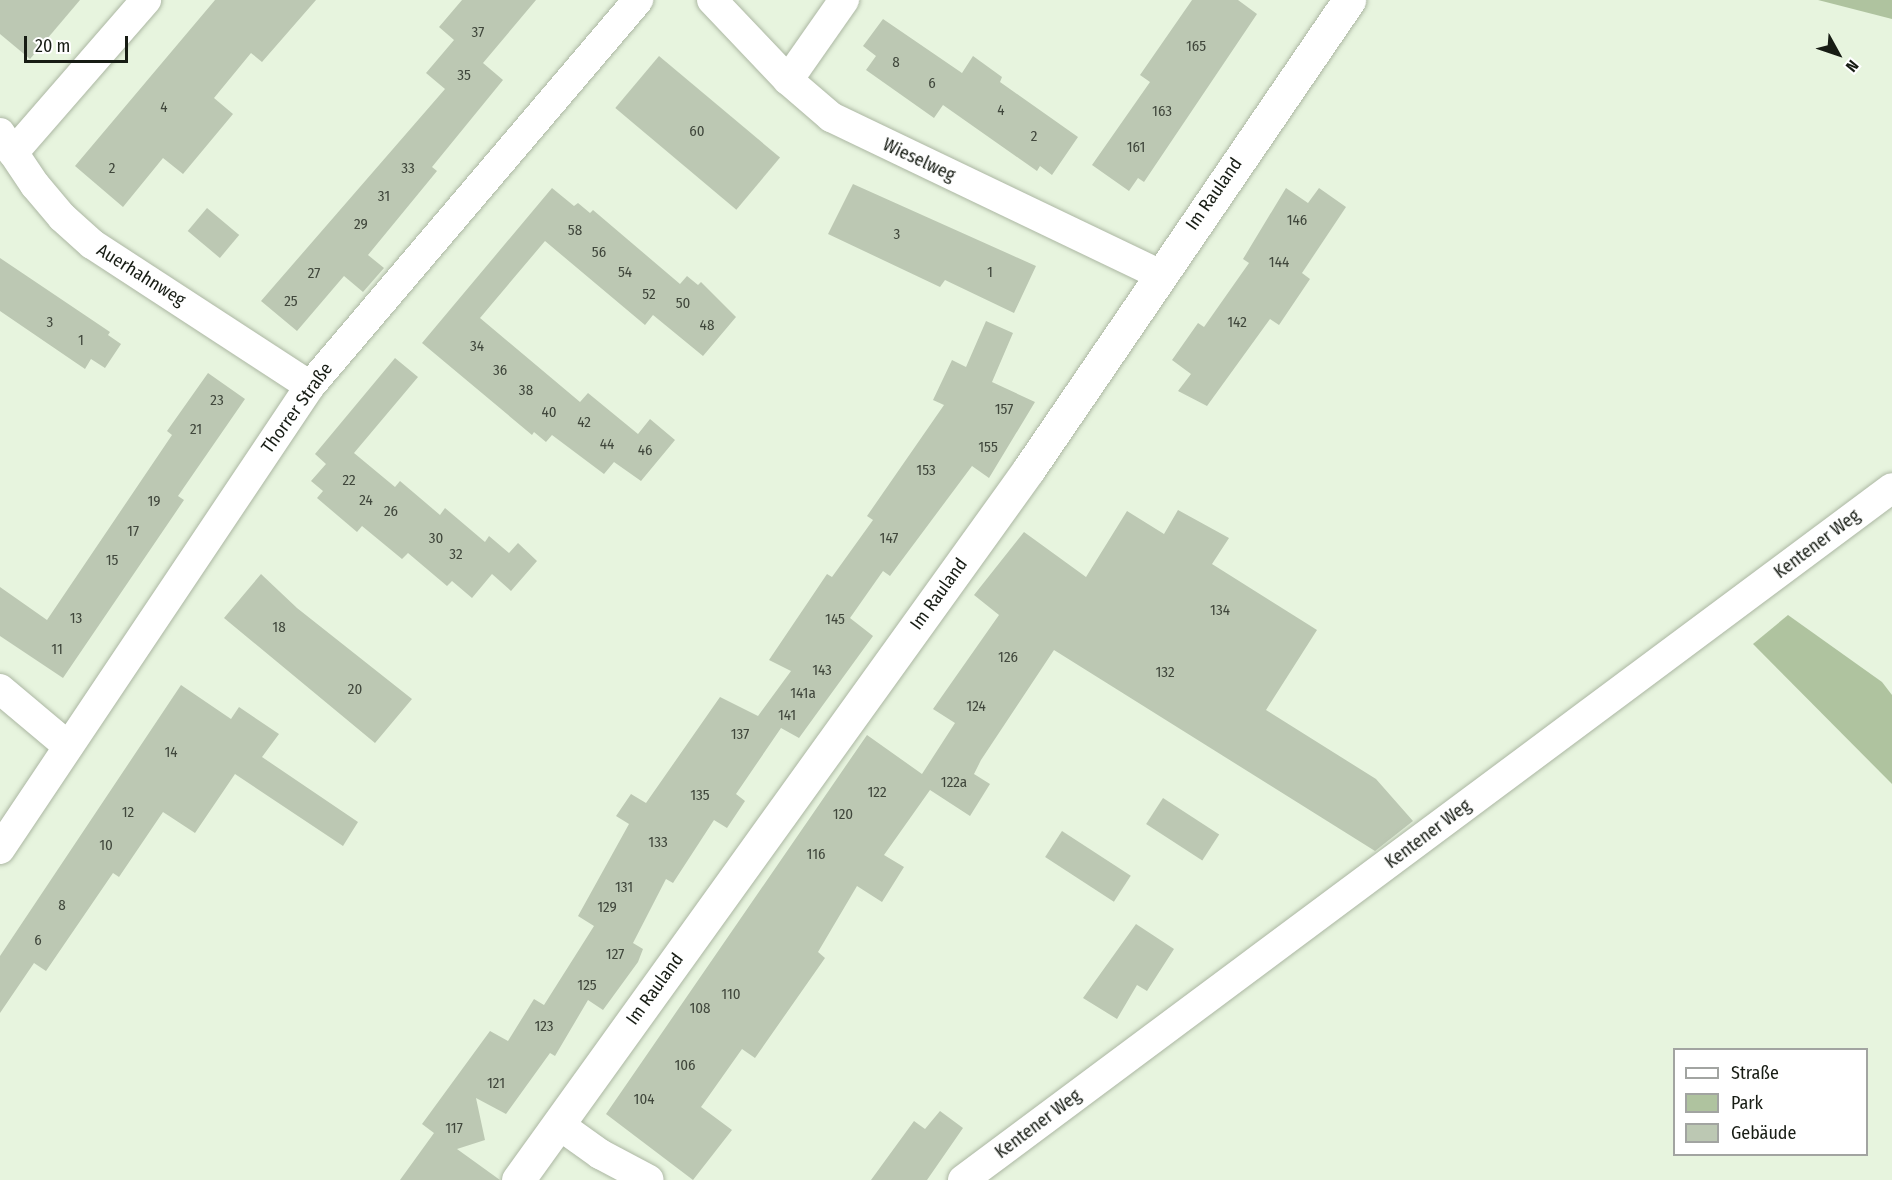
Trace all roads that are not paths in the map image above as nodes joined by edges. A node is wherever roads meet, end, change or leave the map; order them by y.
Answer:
1 (146, 0) edge
2 (638, 0) edge
3 (712, 0) edge
4 (844, 0) edge
5 (1349, 0) edge
6 (788, 80) junction
7 (7, 143) edge
8 (1159, 274) junction
9 (310, 386) junction
10 (1892, 488) edge
11 (0, 689) edge
12 (68, 746) junction
13 (0, 849) edge
14 (558, 1124) junction
15 (518, 1180) edge
16 (649, 1180) edge
17 (963, 1180) edge

1 - 7 street
2 - 9 street, Thorrer Straße
3 - 6 street, Wieselweg
4 - 6 street
5 - 8 street, Im Rauland
6 - 8 street, Wieselweg
7 - 9 street, Auerhahnweg
8 - 14 street, Im Rauland
9 - 12 street, Thorrer Straße
10 - 17 street, Kentener Weg
11 - 12 street
12 - 13 street, Thorrer Straße
14 - 15 street, Im Rauland
14 - 16 street

